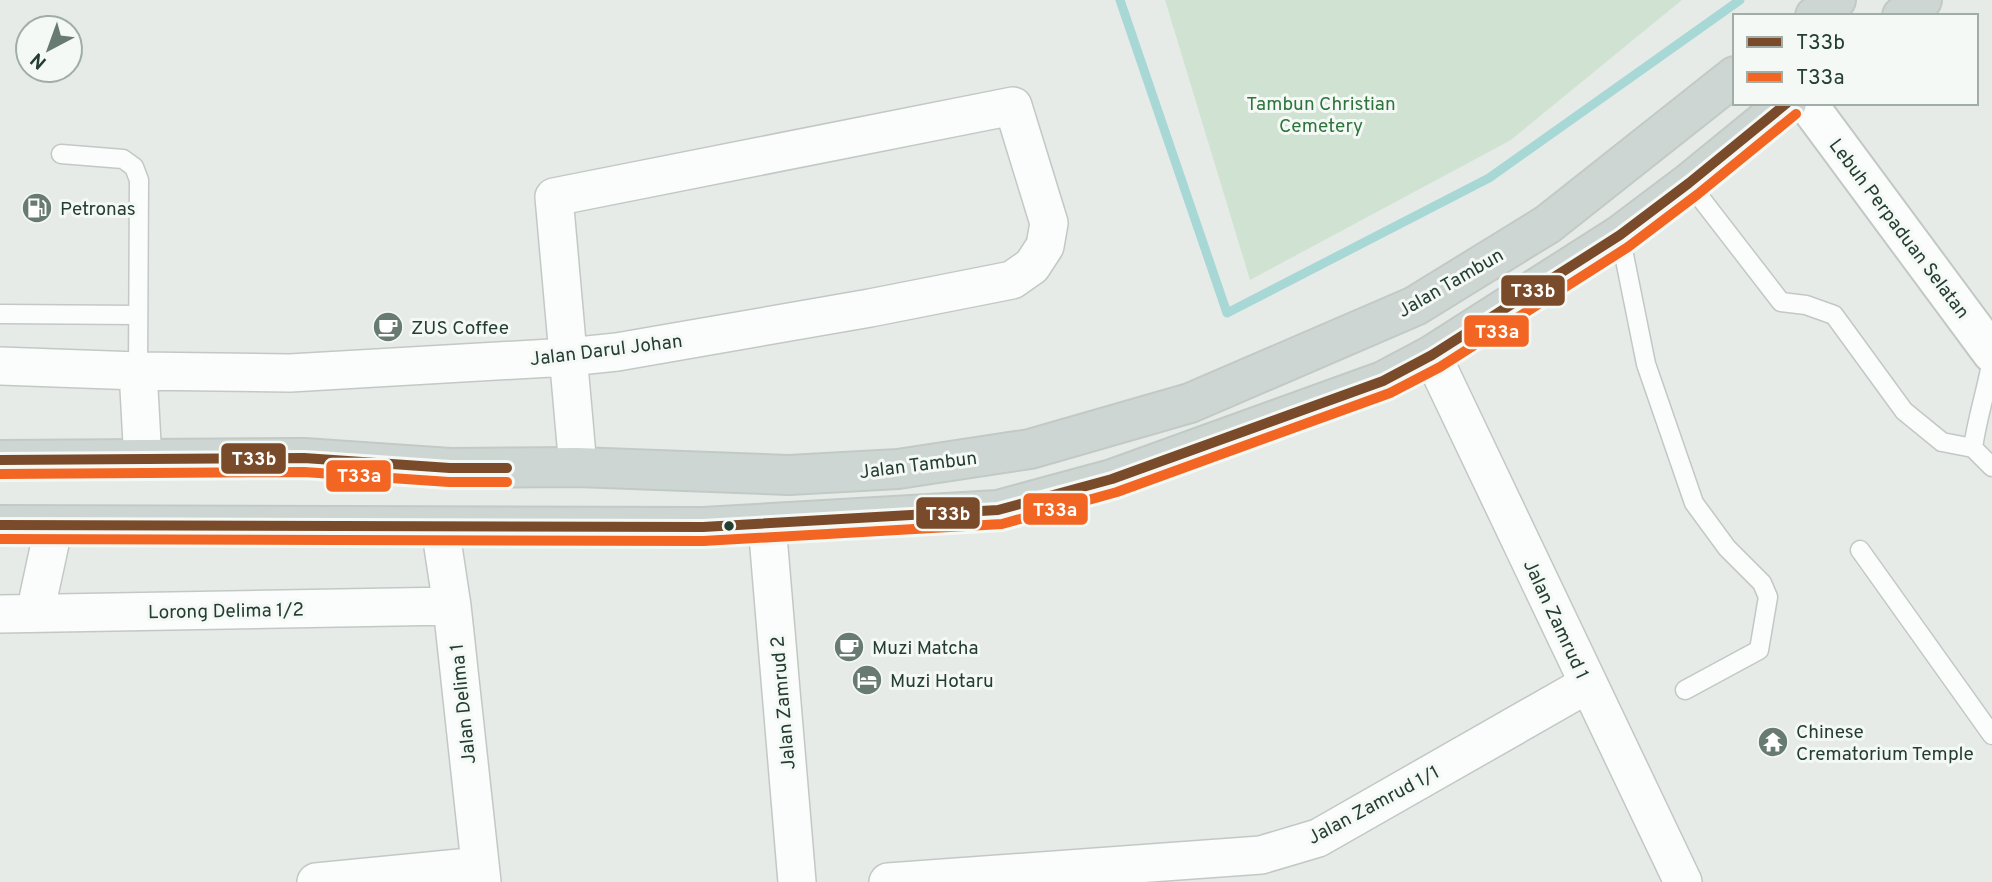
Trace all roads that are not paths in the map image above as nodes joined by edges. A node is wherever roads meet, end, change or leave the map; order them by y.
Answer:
1 (1836, 0) edge
2 (1922, 0) edge
3 (1818, 14) edge
4 (1904, 14) edge
5 (1733, 78) edge
6 (1785, 105) edge
7 (1808, 105) edge
8 (61, 154) dead end
9 (1689, 183) junction
10 (1620, 235) junction
11 (0, 314) edge
12 (138, 315) junction
13 (1992, 353) edge
14 (1432, 355) junction
15 (568, 357) junction
16 (1992, 359) edge
17 (0, 366) edge
18 (138, 371) junction
19 (1973, 447) junction
20 (0, 460) edge
21 (143, 461) junction
22 (578, 467) junction
23 (1992, 467) edge
24 (767, 524) junction
25 (0, 525) edge
26 (54, 525) junction
27 (440, 527) junction
28 (1860, 550) dead end
29 (452, 606) junction
30 (17, 613) edge
31 (1588, 684) junction
32 (1685, 690) dead end
33 (1992, 735) edge
34 (481, 874) edge
35 (316, 882) edge
36 (797, 882) edge
37 (888, 882) edge
38 (1683, 882) edge

1 - 3 main road
2 - 4 main road
5 - 22 main road, Jalan Tambun
6 - 9 main road
7 - 13 street, Lebuh Perpaduan Selatan
8 - 12 lane
9 - 10 main road
9 - 19 lane
10 - 14 main road
10 - 32 lane
11 - 12 lane
12 - 18 lane
14 - 24 main road
14 - 31 street, Jalan Zamrud 1
15 - 15 street, Jalan Darul Johan
15 - 18 street, Jalan Darul Johan
15 - 22 street
16 - 19 lane
17 - 18 street, Jalan Darul Johan
18 - 21 street
19 - 23 lane
20 - 21 main road, Jalan Tambun
21 - 22 main road, Jalan Tambun
24 - 27 main road
24 - 36 street, Jalan Zamrud 2
25 - 26 main road
26 - 27 main road
26 - 30 street
27 - 29 street, Jalan Delima 1
28 - 33 lane
29 - 30 street, Lorong Delima 1/2
29 - 34 street, Jalan Delima 1
31 - 37 street, Jalan Zamrud 1/1
31 - 38 street, Jalan Zamrud 1
34 - 35 street

